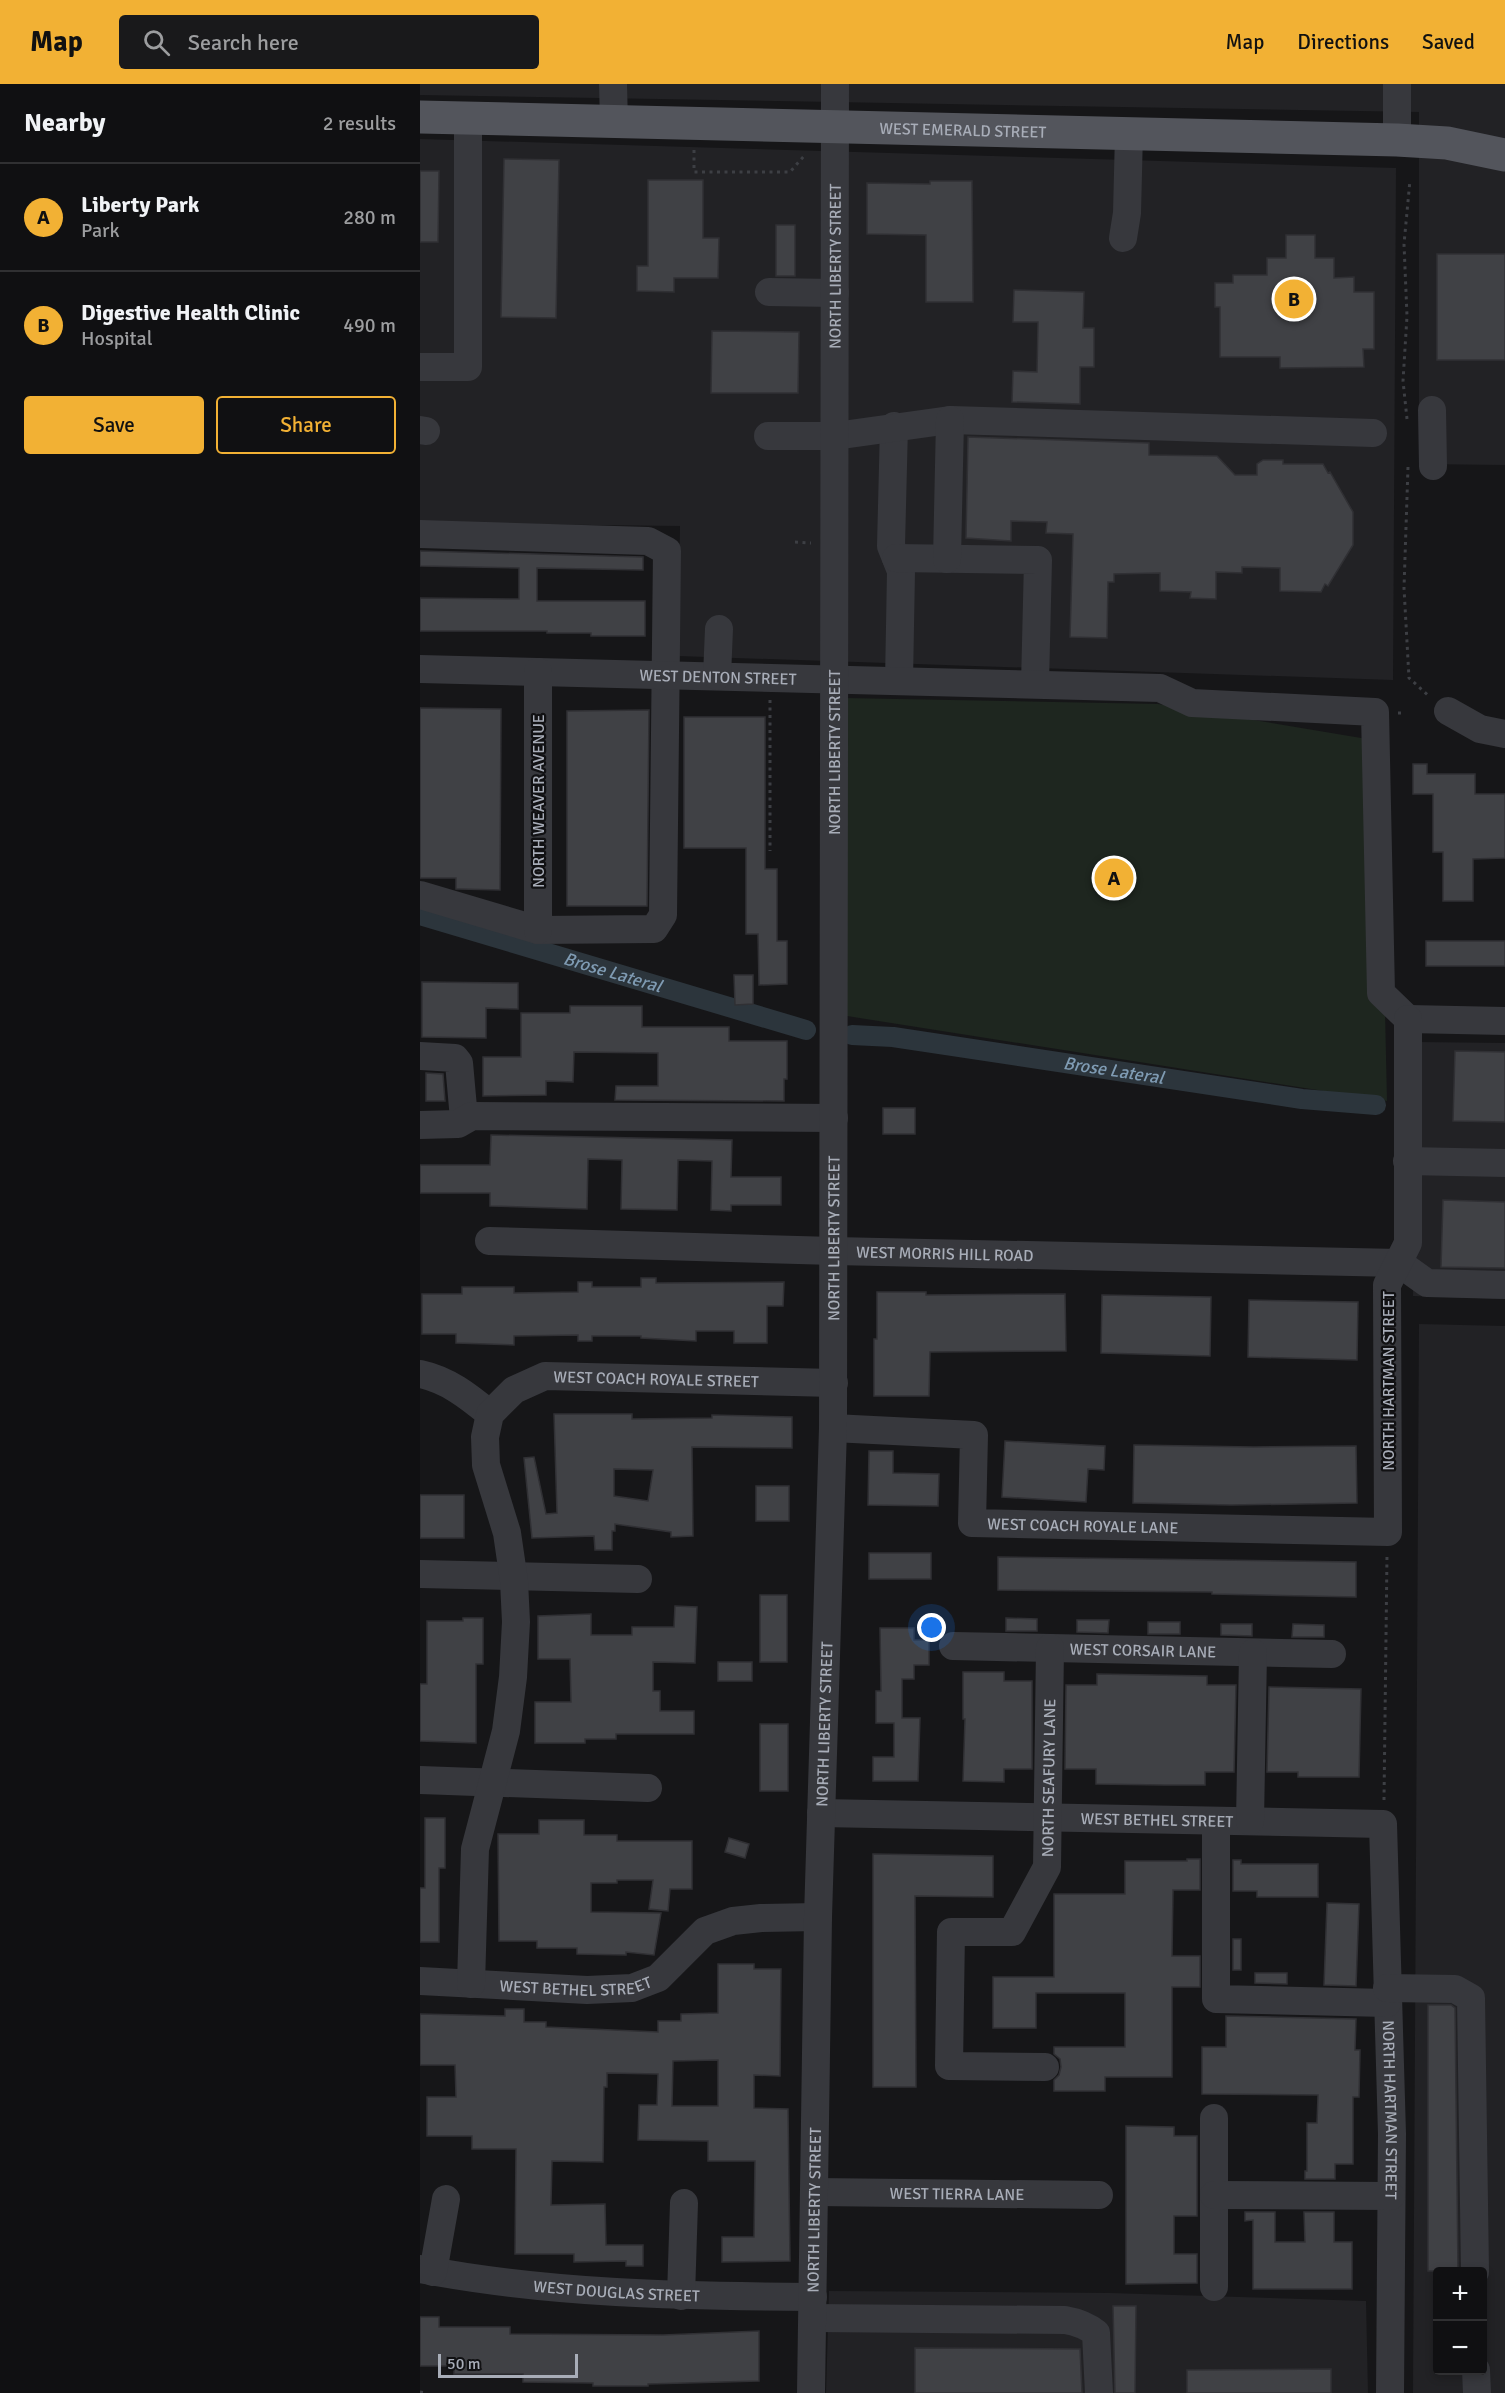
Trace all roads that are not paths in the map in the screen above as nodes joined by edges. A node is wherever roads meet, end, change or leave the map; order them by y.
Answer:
1 (613, 84) edge
2 (835, 84) edge
3 (1397, 84) edge
4 (420, 117) edge
5 (468, 118) junction
6 (614, 122) junction
7 (835, 127) junction
8 (1129, 133) junction
9 (1397, 140) junction
10 (1505, 155) edge
11 (1123, 238) dead end
12 (769, 292) dead end
13 (835, 293) junction
14 (420, 366) edge
15 (1431, 410) dead end
16 (950, 420) junction
17 (894, 426) junction
18 (1373, 433) dead end
19 (768, 436) dead end
20 (835, 436) junction
21 (1433, 466) dead end
22 (420, 534) edge
23 (896, 558) junction
24 (947, 559) junction
25 (719, 629) dead end
26 (420, 669) edge
27 (538, 672) junction
28 (666, 675) junction
29 (717, 676) junction
30 (833, 679) junction
31 (899, 681) junction
32 (1035, 684) junction
33 (1448, 711) dead end
34 (1505, 734) edge
35 (420, 895) edge
36 (538, 930) junction
37 (1408, 1019) junction
38 (1505, 1021) edge
39 (420, 1056) edge
40 (834, 1118) junction
41 (464, 1119) junction
42 (420, 1125) edge
43 (1407, 1161) junction
44 (1505, 1163) edge
45 (489, 1241) dead end
46 (834, 1251) junction
47 (1400, 1263) junction
48 (1505, 1285) edge
49 (420, 1374) edge
50 (834, 1383) junction
51 (490, 1414) junction
52 (833, 1428) junction
53 (1388, 1532) joint
54 (420, 1574) edge
55 (513, 1576) junction
56 (638, 1579) dead end
57 (953, 1646) dead end
58 (1050, 1648) junction
59 (1253, 1653) junction
60 (1332, 1654) dead end
61 (420, 1780) edge
62 (492, 1783) junction
63 (648, 1788) dead end
64 (821, 1813) junction
65 (1049, 1817) junction
66 (1216, 1821) junction
67 (1250, 1821) junction
68 (1383, 1824) joint
69 (818, 1917) junction
70 (420, 1981) edge
71 (471, 1984) junction
72 (1387, 1995) junction
73 (1045, 2067) dead end
74 (1214, 2118) dead end
75 (815, 2192) junction
76 (1099, 2195) dead end
77 (1214, 2195) junction
78 (1391, 2196) junction
79 (446, 2199) dead end
80 (684, 2203) dead end
81 (1475, 2267) edge
82 (427, 2270) edge
83 (1214, 2287) dead end
84 (681, 2296) junction
85 (813, 2308) junction
86 (1476, 2375) edge
87 (811, 2393) edge
88 (1099, 2393) edge
89 (1390, 2393) edge
90 (1477, 2393) edge

1 - 6 street
2 - 7 street, NORTH LIBERTY STREET
3 - 9 street
4 - 5 main road, WEST EMERALD STREET
5 - 6 main road, WEST EMERALD STREET
5 - 14 street
6 - 7 main road, WEST EMERALD STREET
7 - 8 main road, WEST EMERALD STREET
7 - 13 street, NORTH LIBERTY STREET
8 - 9 main road, WEST EMERALD STREET
8 - 11 street
9 - 10 main road, WEST EMERALD STREET
12 - 13 street
13 - 20 street, NORTH LIBERTY STREET
15 - 21 street
16 - 17 street
16 - 18 street
16 - 24 street
17 - 20 street
17 - 23 street
19 - 20 street
20 - 30 street, NORTH LIBERTY STREET
22 - 28 street
23 - 24 street
23 - 31 street
24 - 32 street
25 - 29 street
26 - 27 street, WEST DENTON STREET
27 - 28 street, WEST DENTON STREET
27 - 36 street, NORTH WEAVER AVENUE
28 - 29 street, WEST DENTON STREET
28 - 36 street
29 - 30 street, WEST DENTON STREET
30 - 31 street, WEST DENTON STREET
30 - 40 street, NORTH LIBERTY STREET
31 - 32 street, WEST DENTON STREET
32 - 37 street, WEST DENTON STREET
33 - 34 street
35 - 36 street
37 - 38 street
37 - 43 street, NORTH HARTMAN STREET
39 - 41 street
40 - 41 street
40 - 46 street, NORTH LIBERTY STREET
41 - 42 street
43 - 44 street
43 - 47 street, NORTH HARTMAN STREET
45 - 46 street, WEST MORRIS HILL ROAD
46 - 47 street, WEST MORRIS HILL ROAD
46 - 50 street, NORTH LIBERTY STREET
47 - 48 street
47 - 53 street, NORTH HARTMAN STREET
49 - 51 street
50 - 51 street, WEST COACH ROYALE STREET
50 - 52 street, NORTH LIBERTY STREET
51 - 55 street
52 - 53 street, WEST COACH ROYALE LANE
52 - 64 street, NORTH LIBERTY STREET
54 - 55 street
55 - 56 street
55 - 62 street
57 - 58 street, WEST CORSAIR LANE
58 - 59 street, WEST CORSAIR LANE
58 - 65 street, NORTH SEAFURY LANE
59 - 60 street, WEST CORSAIR LANE
59 - 67 street
61 - 62 street
62 - 63 street
62 - 71 street
64 - 65 street, WEST BETHEL STREET
64 - 69 street, NORTH LIBERTY STREET
65 - 66 street, WEST BETHEL STREET
65 - 73 street, NORTH SEAFURY LANE
66 - 67 street, WEST BETHEL STREET
66 - 72 street
67 - 68 street, WEST BETHEL STREET
68 - 72 street, NORTH HARTMAN STREET
69 - 71 street, WEST BETHEL STREET
69 - 75 street, NORTH LIBERTY STREET
70 - 71 street, WEST BETHEL STREET
72 - 78 street, NORTH HARTMAN STREET
72 - 81 street
74 - 77 street
75 - 76 street, WEST TIERRA LANE
75 - 85 street, NORTH LIBERTY STREET
77 - 78 street
77 - 83 street
78 - 89 street, NORTH HARTMAN STREET
79 - 82 street
80 - 84 street
82 - 84 street, WEST DOUGLAS STREET
84 - 85 street, WEST DOUGLAS STREET
85 - 87 street, NORTH LIBERTY STREET
85 - 88 street, WEST DOUGLAS STREET
86 - 90 street

